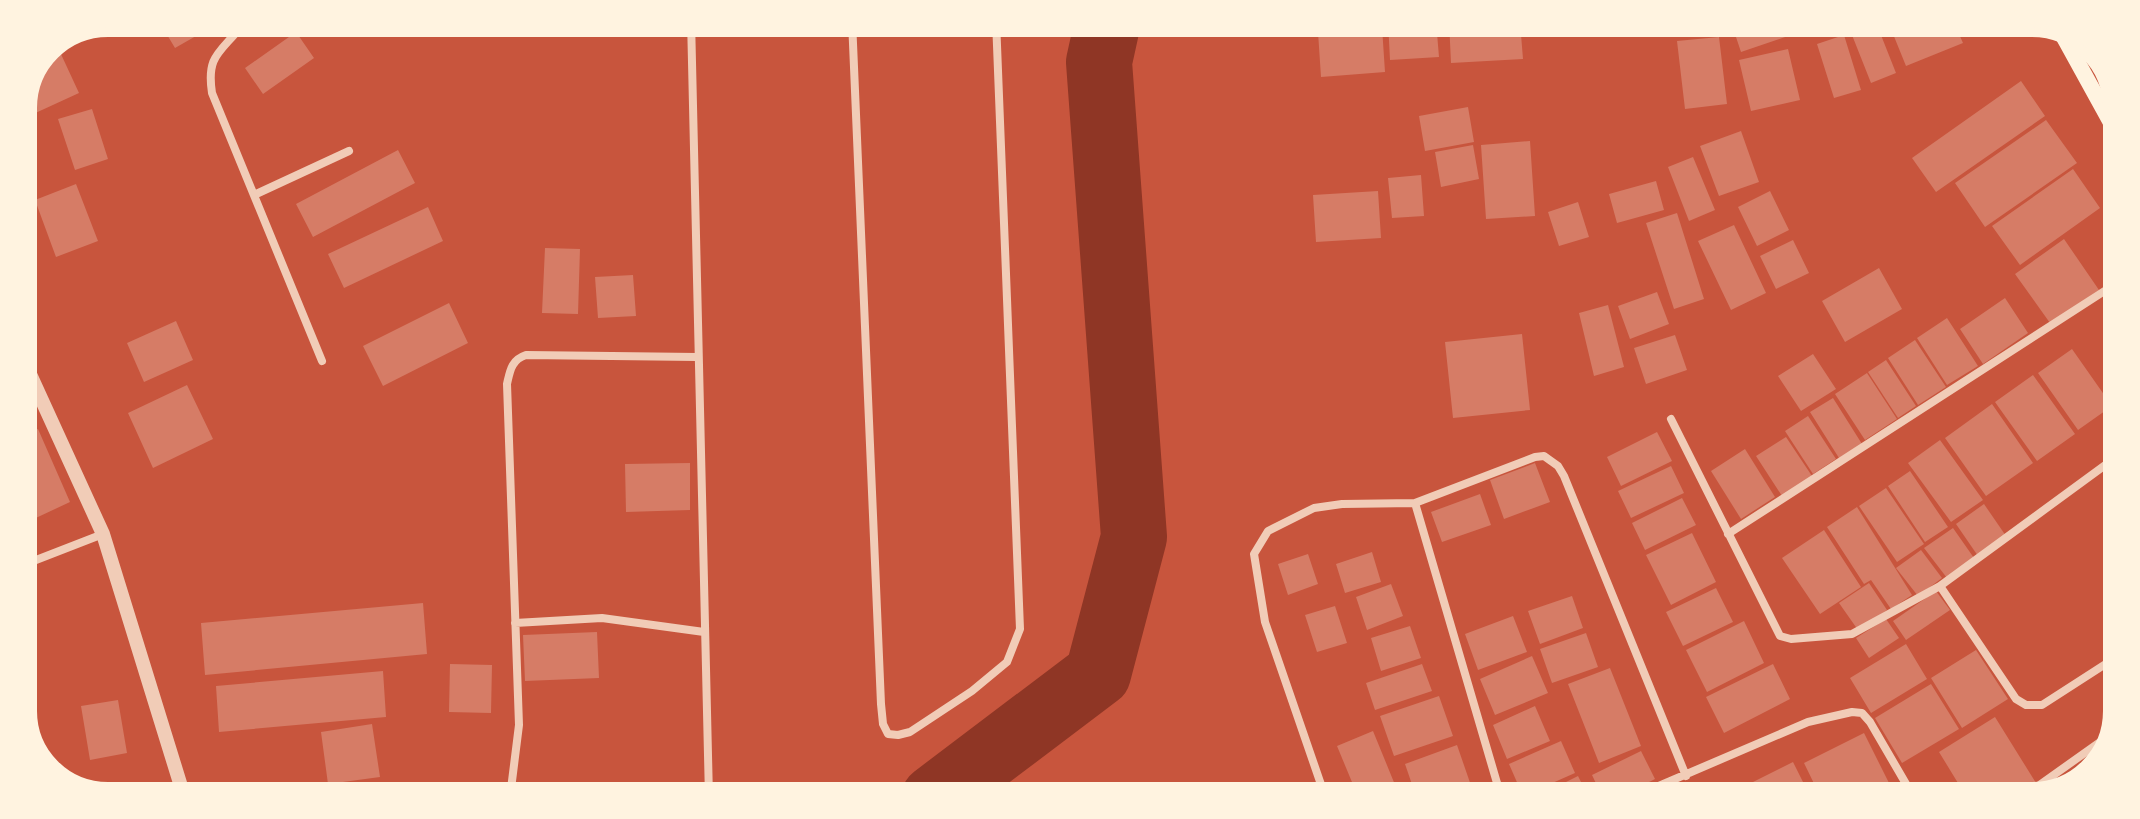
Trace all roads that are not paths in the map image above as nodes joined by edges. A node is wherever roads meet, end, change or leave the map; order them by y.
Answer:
1 (233, 32) edge
2 (691, 32) edge
3 (853, 32) edge
4 (996, 32) edge
5 (2065, 40) edge
6 (2108, 117) edge
7 (349, 151) dead end
8 (254, 195) junction
9 (2108, 289) edge
10 (697, 357) junction
11 (322, 361) dead end
12 (32, 379) edge
13 (1671, 419) dead end
14 (2108, 463) edge
15 (1415, 503) junction
16 (103, 534) junction
17 (1728, 534) junction
18 (32, 562) edge
19 (1940, 586) junction
20 (515, 623) junction
21 (704, 632) junction
22 (2108, 662) edge
23 (2102, 741) edge
24 (1686, 776) junction
25 (182, 787) edge
26 (511, 787) edge
27 (709, 787) edge
28 (1322, 787) edge
29 (1498, 787) edge
30 (1658, 787) edge
31 (1908, 787) edge
32 (2037, 787) edge

1 - 8 street
2 - 10 street
3 - 4 street
5 - 6 main road
7 - 8 street
8 - 11 street
9 - 17 street
10 - 20 street
10 - 21 street
12 - 16 street
13 - 17 street
14 - 19 street
15 - 24 street
15 - 28 street
15 - 29 street
16 - 18 street
16 - 25 street
17 - 19 street
19 - 22 street
20 - 21 street
20 - 26 street
21 - 27 street
23 - 32 street
24 - 30 street
24 - 31 street

